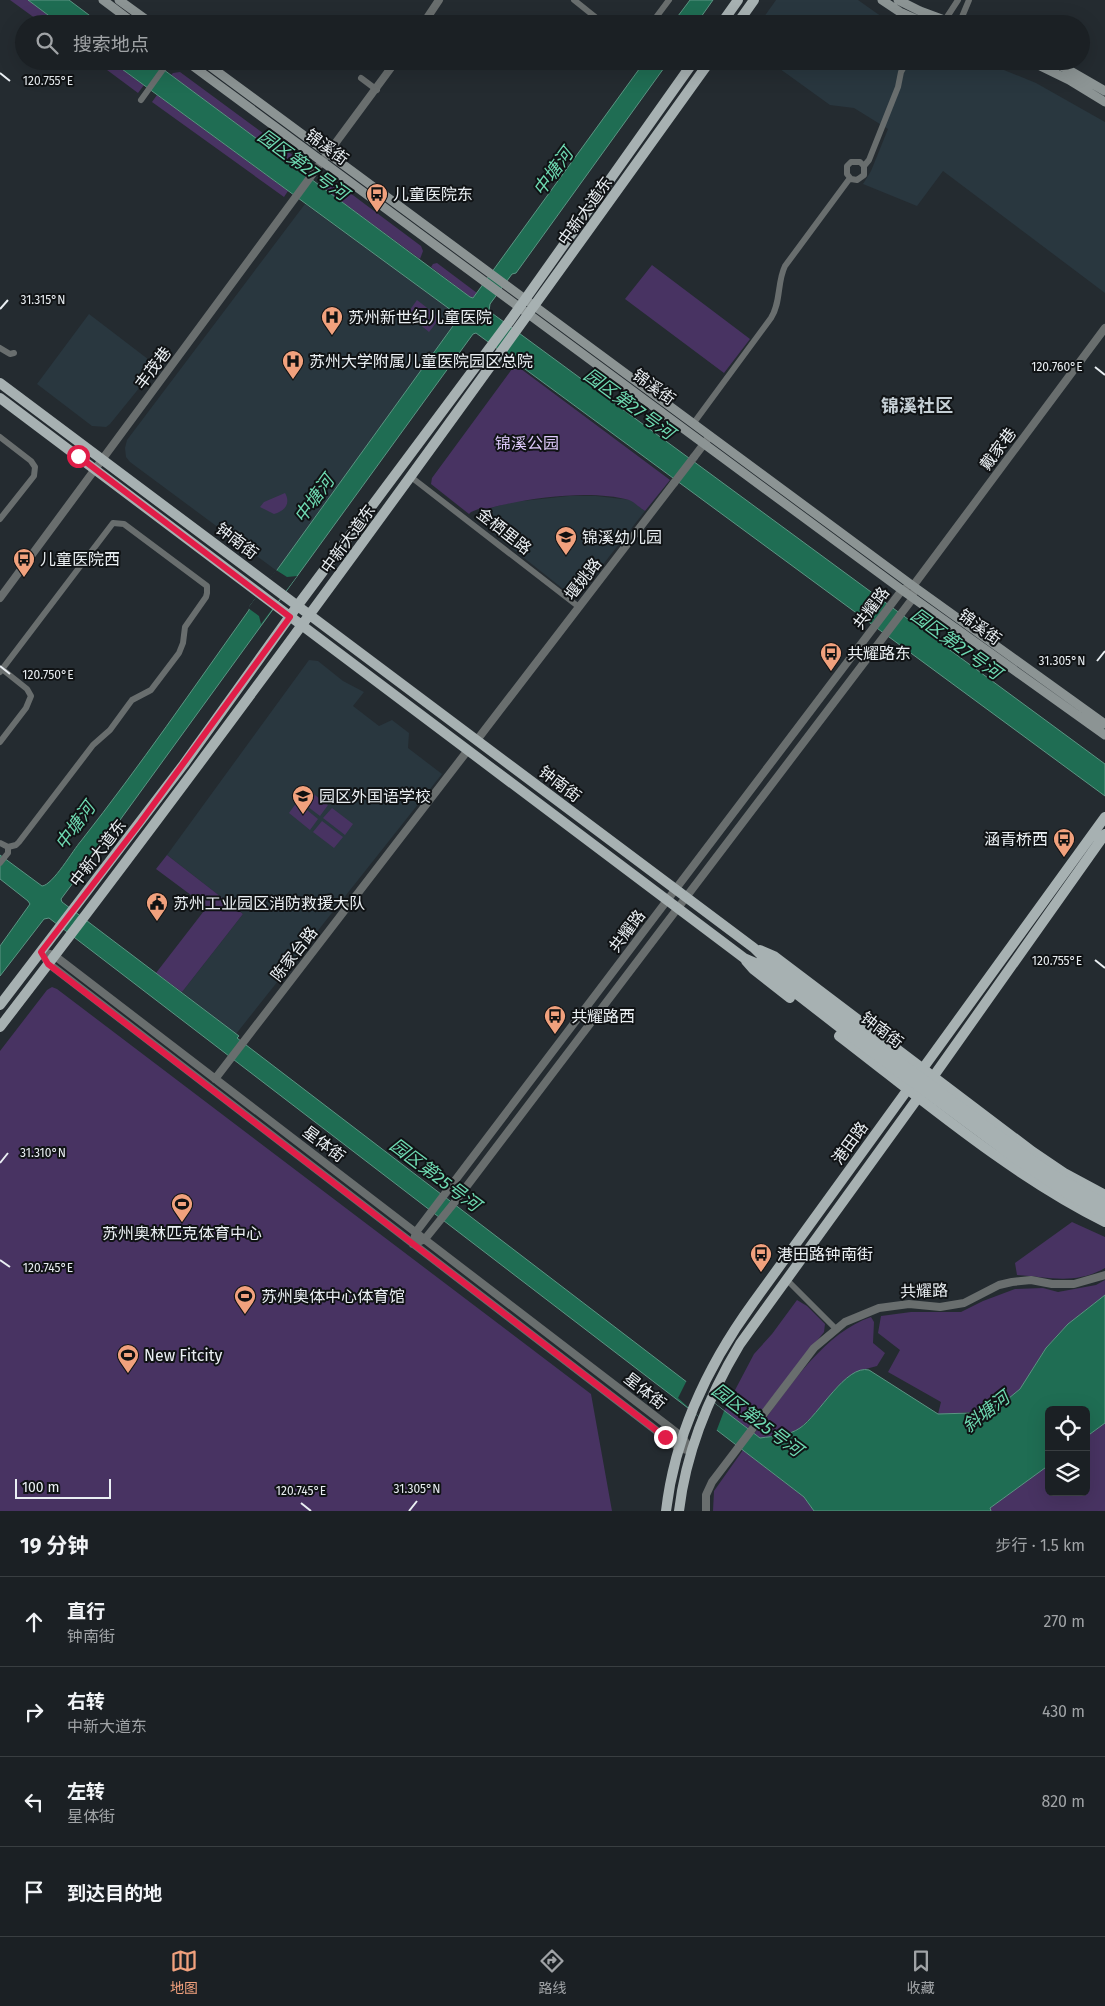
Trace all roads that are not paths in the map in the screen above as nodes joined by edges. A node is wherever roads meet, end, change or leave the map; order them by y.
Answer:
1 (103, 0) edge
2 (119, 0) edge
3 (439, 0) edge
4 (574, 0) edge
5 (669, 0) edge
6 (738, 0) edge
7 (754, 0) edge
8 (882, 0) edge
9 (898, 0) edge
10 (958, 0) edge
11 (969, 0) edge
12 (123, 15) edge
13 (140, 15) edge
14 (429, 15) edge
15 (593, 15) edge
16 (658, 15) edge
17 (727, 15) edge
18 (743, 15) edge
19 (906, 15) edge
20 (933, 15) edge
21 (948, 15) edge
22 (962, 15) edge
23 (163, 70) edge
24 (198, 70) edge
25 (215, 70) edge
26 (390, 70) edge
27 (688, 70) edge
28 (704, 70) edge
29 (904, 70) edge
30 (1048, 70) edge
31 (1069, 70) edge
32 (361, 78) dead end
33 (377, 90) junction
34 (1105, 91) edge
35 (141, 100) dead end
36 (1105, 102) edge
37 (329, 154) junction
38 (322, 162) junction
39 (864, 166) junction
40 (850, 178) junction
41 (486, 277) junction
42 (522, 303) junction
43 (532, 310) junction
44 (1105, 328) edge
45 (0, 348) edge
46 (14, 353) dead end
47 (0, 383) edge
48 (0, 398) edge
49 (693, 424) junction
50 (0, 437) edge
51 (707, 440) junction
52 (103, 459) junction
53 (95, 469) junction
54 (411, 477) junction
55 (0, 520) edge
56 (913, 586) junction
57 (902, 590) junction
58 (0, 598) edge
59 (913, 598) junction
60 (298, 605) junction
61 (579, 607) junction
62 (311, 614) junction
63 (290, 617) junction
64 (302, 626) junction
65 (1, 671) edge
66 (1105, 724) edge
67 (1105, 736) edge
68 (477, 740) junction
69 (0, 742) edge
70 (468, 750) junction
71 (1105, 817) edge
72 (1105, 834) edge
73 (0, 843) edge
74 (8, 847) junction
75 (0, 862) edge
76 (676, 890) junction
77 (686, 896) junction
78 (668, 900) junction
79 (678, 908) junction
80 (754, 948) junction
81 (41, 952) junction
82 (744, 958) junction
83 (52, 960) junction
84 (0, 1005) edge
85 (0, 1027) edge
86 (854, 1034) junction
87 (923, 1069) junction
88 (933, 1077) junction
89 (215, 1079) junction
90 (908, 1088) junction
91 (919, 1097) junction
92 (1105, 1195) edge
93 (1105, 1204) edge
94 (1105, 1214) edge
95 (1105, 1222) edge
96 (416, 1232) junction
97 (425, 1239) junction
98 (414, 1244) junction
99 (1105, 1275) edge
100 (786, 1279) junction
101 (835, 1328) junction
102 (682, 1438) junction
103 (679, 1448) junction
104 (692, 1451) junction
105 (666, 1511) edge
106 (679, 1511) edge
107 (706, 1511) edge

1 - 12 main road
2 - 13 main road
3 - 14 street
4 - 15 street
5 - 16 street
6 - 17 main road
7 - 18 main road
8 - 19 main road
9 - 20 main road
10 - 21 street
11 - 22 street
23 - 35 street
24 - 38 main road, 锦溪街
25 - 37 main road, 锦溪街
26 - 33 street, 丰茂巷
27 - 42 main road, 中新大道东
28 - 43 main road, 中新大道东
29 - 39 street
30 - 36 main road
31 - 34 main road
32 - 33 street
33 - 37 street, 丰茂巷
37 - 38 street, 丰茂巷
37 - 41 main road, 锦溪街
38 - 41 main road, 锦溪街
38 - 52 street, 丰茂巷
39 - 40 street
39 - 40 street
40 - 49 street
41 - 42 main road, 锦溪街
42 - 43 main road, 锦溪街
42 - 60 main road, 中新大道东
43 - 49 main road, 锦溪街
43 - 51 main road, 锦溪街
43 - 54 main road, 中新大道东
44 - 56 street, 戴家巷
45 - 46 street
47 - 52 main road, 钟南街
48 - 53 main road, 钟南街
49 - 51 main road, 锦溪街
50 - 55 street
51 - 56 main road, 锦溪街
51 - 57 main road, 锦溪街
51 - 61 street, 堰姚路, bridge
52 - 53 street, 丰茂巷
52 - 60 main road, 钟南街
53 - 58 street, 丰茂巷
53 - 63 main road, 钟南街
54 - 61 street, 金栖里路
54 - 62 main road, 中新大道东
56 - 57 street, 共耀路
56 - 59 street, 共耀路
56 - 66 main road, 锦溪街
57 - 59 main road, 锦溪街
57 - 76 street, 共耀路
59 - 67 main road, 锦溪街
59 - 77 street, 共耀路
60 - 62 main road, 钟南街
60 - 63 main road, 中新大道东
61 - 68 street, 堰姚路
62 - 64 main road, 中新大道东
62 - 68 main road, 钟南街
63 - 64 main road, 钟南街
63 - 81 main road, 中新大道东
64 - 70 main road, 钟南街
64 - 83 main road, 中新大道东
65 - 69 street
65 - 74 street
68 - 76 main road, 钟南街
70 - 78 main road, 钟南街
70 - 89 street, 陈家台路
71 - 87 main road, 港田路
72 - 88 main road, 港田路
73 - 74 street
74 - 75 street
76 - 77 main road, 钟南街
76 - 78 street, 共耀路
77 - 79 street, 共耀路
77 - 80 main road, 钟南街
78 - 79 main road, 钟南街
78 - 96 street, 共耀路
79 - 82 main road, 钟南街
79 - 97 street, 共耀路
80 - 86 main road, 钟南街
80 - 87 main road
81 - 83 street, 星体街
81 - 84 main road, 中新大道东
82 - 86 main road, 钟南街
82 - 90 main road
83 - 85 main road, 中新大道东
83 - 89 street, 星体街
83 - 98 street, 星体街
86 - 93 main road, 钟南街, bridge
86 - 94 main road, 钟南街, bridge
87 - 88 main road
87 - 90 main road, 港田路
88 - 91 main road, 港田路
88 - 92 main road
89 - 96 street, 星体街
90 - 91 main road
90 - 102 main road, 港田路
91 - 95 main road
91 - 100 main road, 港田路
96 - 97 street, 星体街
96 - 98 street, 共耀路
97 - 98 street, 共耀路
97 - 102 street, 星体街
98 - 103 street, 星体街
99 - 101 street, 共耀路
100 - 101 street
100 - 104 main road, 港田路
101 - 107 street, 共耀路
102 - 103 main road, 港田路
102 - 104 street, 星体街
103 - 104 street, 星体街
103 - 105 main road, 港田路
104 - 106 main road, 港田路

